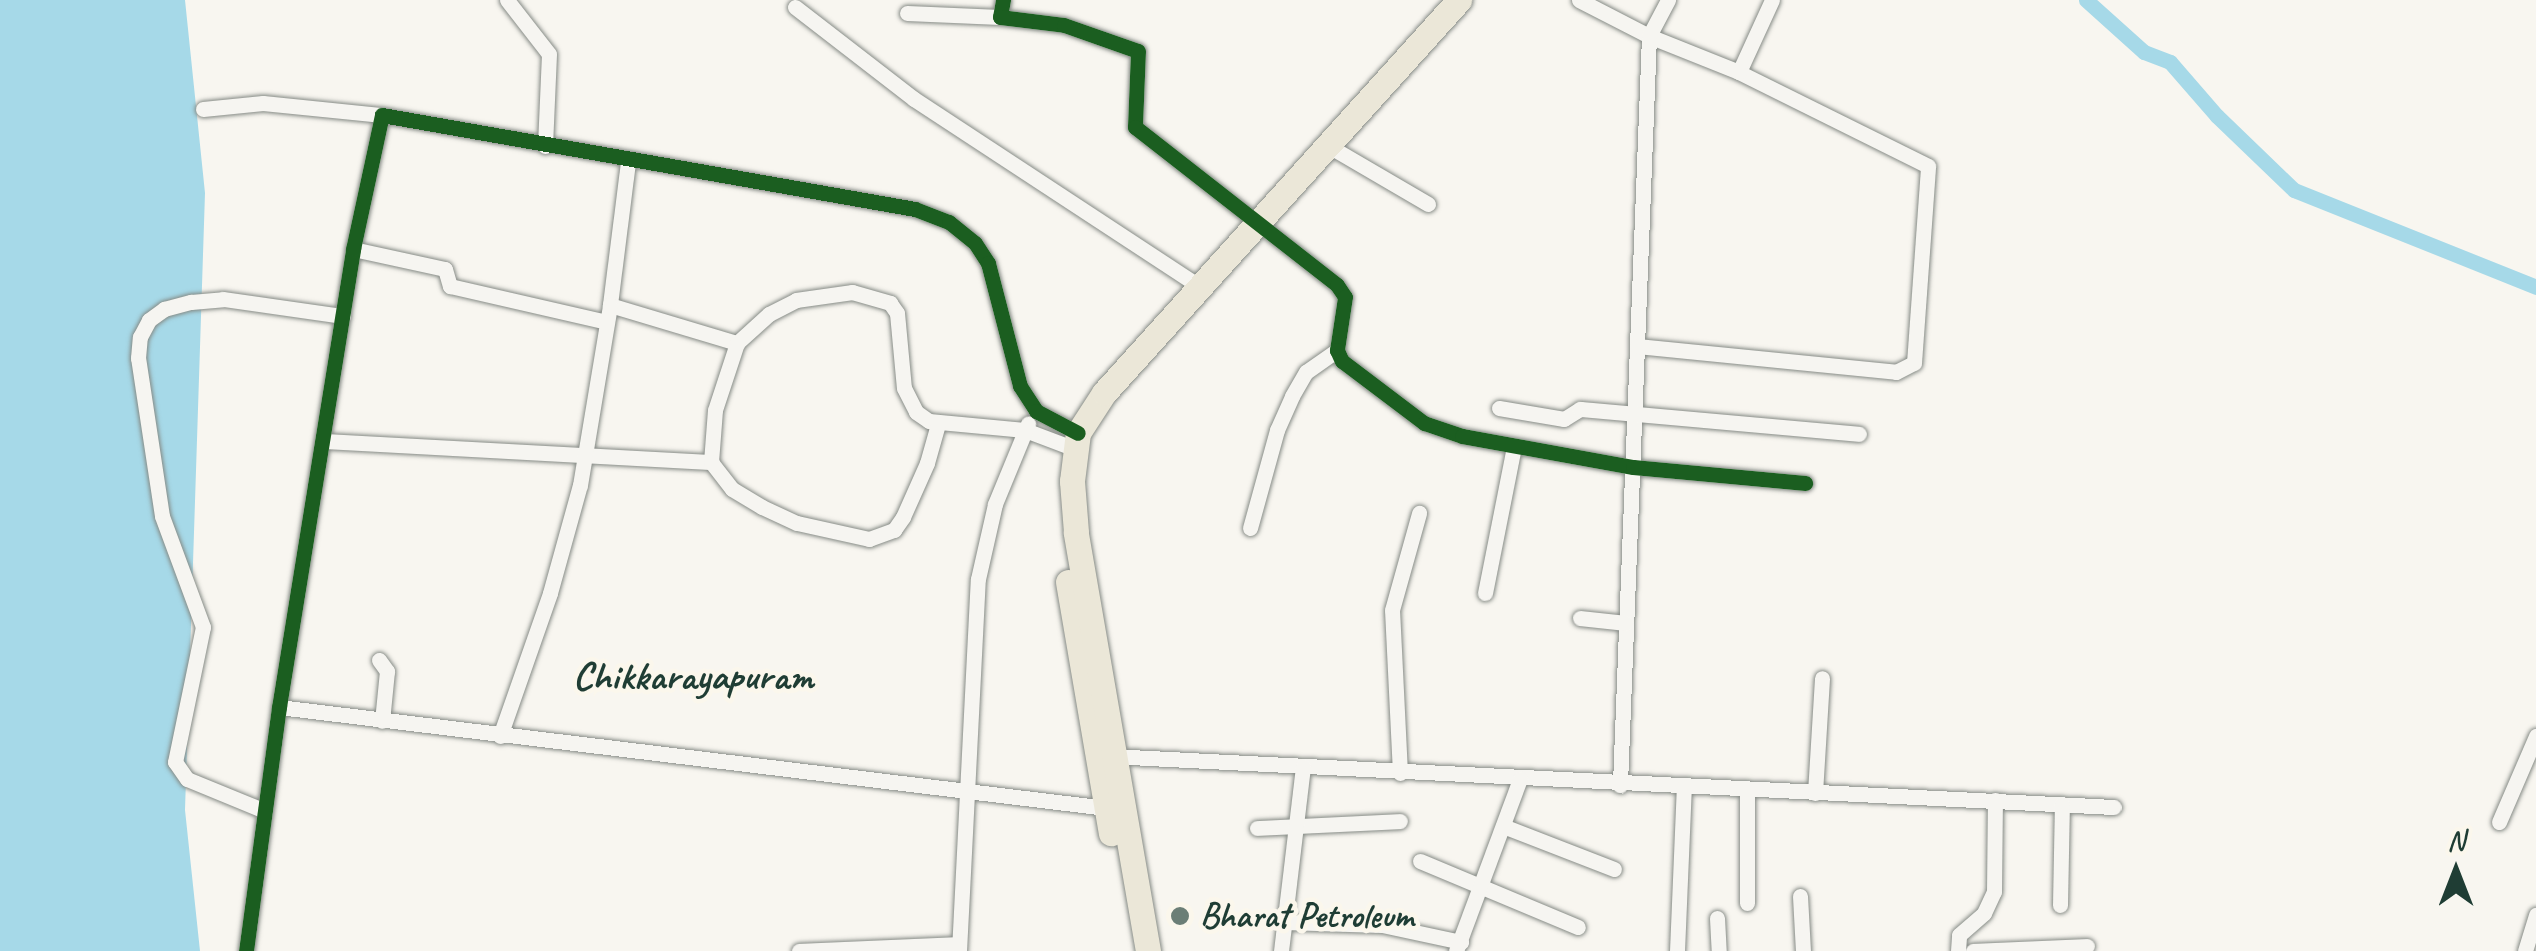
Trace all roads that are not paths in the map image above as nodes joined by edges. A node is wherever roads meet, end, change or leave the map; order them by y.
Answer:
1 (507, 0) edge
2 (1436, 0) edge
3 (1459, 0) edge
4 (1579, 0) edge
5 (1668, 0) edge
6 (1772, 0) edge
7 (795, 7) dead end
8 (1002, 8) edge
9 (907, 14) dead end
10 (1649, 36) junction
11 (1738, 72) junction
12 (203, 109) dead end
13 (382, 116) junction
14 (1327, 145) junction
15 (545, 146) junction
16 (628, 162) junction
17 (1428, 204) dead end
18 (1250, 218) junction
19 (353, 249) junction
20 (1193, 281) junction
21 (608, 313) junction
22 (343, 316) junction
23 (737, 343) junction
24 (1637, 346) junction
25 (1337, 350) junction
26 (1499, 408) dead end
27 (1036, 411) junction
28 (1636, 415) junction
29 (938, 424) junction
30 (1025, 430) junction
31 (1859, 434) dead end
32 (1069, 439) junction
33 (323, 440) junction
34 (1514, 446) junction
35 (584, 457) junction
36 (712, 462) junction
37 (1632, 468) junction
38 (1805, 483) dead end
39 (1419, 513) dead end
40 (1250, 528) dead end
41 (1485, 593) dead end
42 (1580, 618) dead end
43 (1626, 623) junction
44 (379, 660) dead end
45 (1822, 678) dead end
46 (279, 707) junction
47 (382, 721) junction
48 (500, 736) junction
49 (2536, 736) edge
50 (1107, 757) junction
51 (1302, 766) junction
52 (1400, 772) junction
53 (1520, 779) junction
54 (1620, 785) junction
55 (1684, 787) junction
56 (1747, 790) junction
57 (1816, 792) junction
58 (968, 794) junction
59 (1995, 800) junction
60 (2062, 804) junction
61 (2114, 806) dead end
62 (1106, 808) junction
63 (265, 812) junction
64 (1400, 821) dead end
65 (2499, 822) dead end
66 (1296, 825) junction
67 (1503, 826) junction
68 (1256, 828) dead end
69 (1420, 861) dead end
70 (1614, 870) dead end
71 (1480, 885) junction
72 (1800, 896) dead end
73 (1746, 903) dead end
74 (2060, 905) dead end
75 (2536, 915) edge
76 (1717, 918) dead end
77 (1284, 922) junction
78 (1578, 928) dead end
79 (1459, 946) edge
80 (2087, 946) dead end
81 (959, 947) edge
82 (246, 951) edge
83 (799, 951) edge
84 (1132, 951) edge
85 (1148, 951) edge
86 (1281, 951) edge
87 (1677, 951) edge
88 (1719, 951) edge
89 (1803, 951) edge
90 (1958, 951) edge
91 (1974, 951) edge
92 (2525, 951) edge

1 - 15 street
2 - 18 main road
3 - 14 main road
4 - 10 street
5 - 10 street
6 - 11 street
7 - 20 street
8 - 9 street
8 - 18 street
10 - 11 street
10 - 24 street
11 - 24 street
12 - 13 street
13 - 15 street
13 - 19 street
14 - 17 street
14 - 18 main road
15 - 16 street
16 - 21 street
16 - 27 street
18 - 20 main road
18 - 25 street
19 - 21 street
19 - 22 street
20 - 32 main road
21 - 23 street
21 - 35 street
22 - 33 street
22 - 63 street
23 - 29 street
23 - 36 street
24 - 28 street
25 - 34 street
25 - 40 street
26 - 28 street
27 - 30 street
27 - 32 street
28 - 31 street
28 - 37 street
29 - 30 street
29 - 36 street
30 - 32 street
30 - 58 street
32 - 50 main road
33 - 35 street
33 - 46 street
34 - 37 street
34 - 41 street
35 - 36 street
35 - 48 street
37 - 38 street
37 - 43 street
39 - 52 street
42 - 43 street
43 - 54 street
44 - 47 street
45 - 57 street
46 - 47 street
46 - 63 street
47 - 48 street
48 - 58 street
49 - 65 street
50 - 51 street
50 - 62 main road
50 - 85 main road
51 - 52 street
51 - 66 street
52 - 53 street
53 - 54 street
53 - 67 street
54 - 55 street
55 - 56 street
55 - 87 street
56 - 57 street
56 - 73 street
57 - 59 street
58 - 62 street
58 - 81 street
59 - 60 street
59 - 90 street
60 - 61 street
60 - 74 street
62 - 84 main road
63 - 82 street
64 - 66 street
66 - 68 street
66 - 77 street
67 - 70 street
67 - 71 street
69 - 71 street
71 - 78 street
71 - 79 street
72 - 89 street
75 - 92 street
76 - 88 street
77 - 79 street
77 - 86 street
80 - 91 street
81 - 83 street

